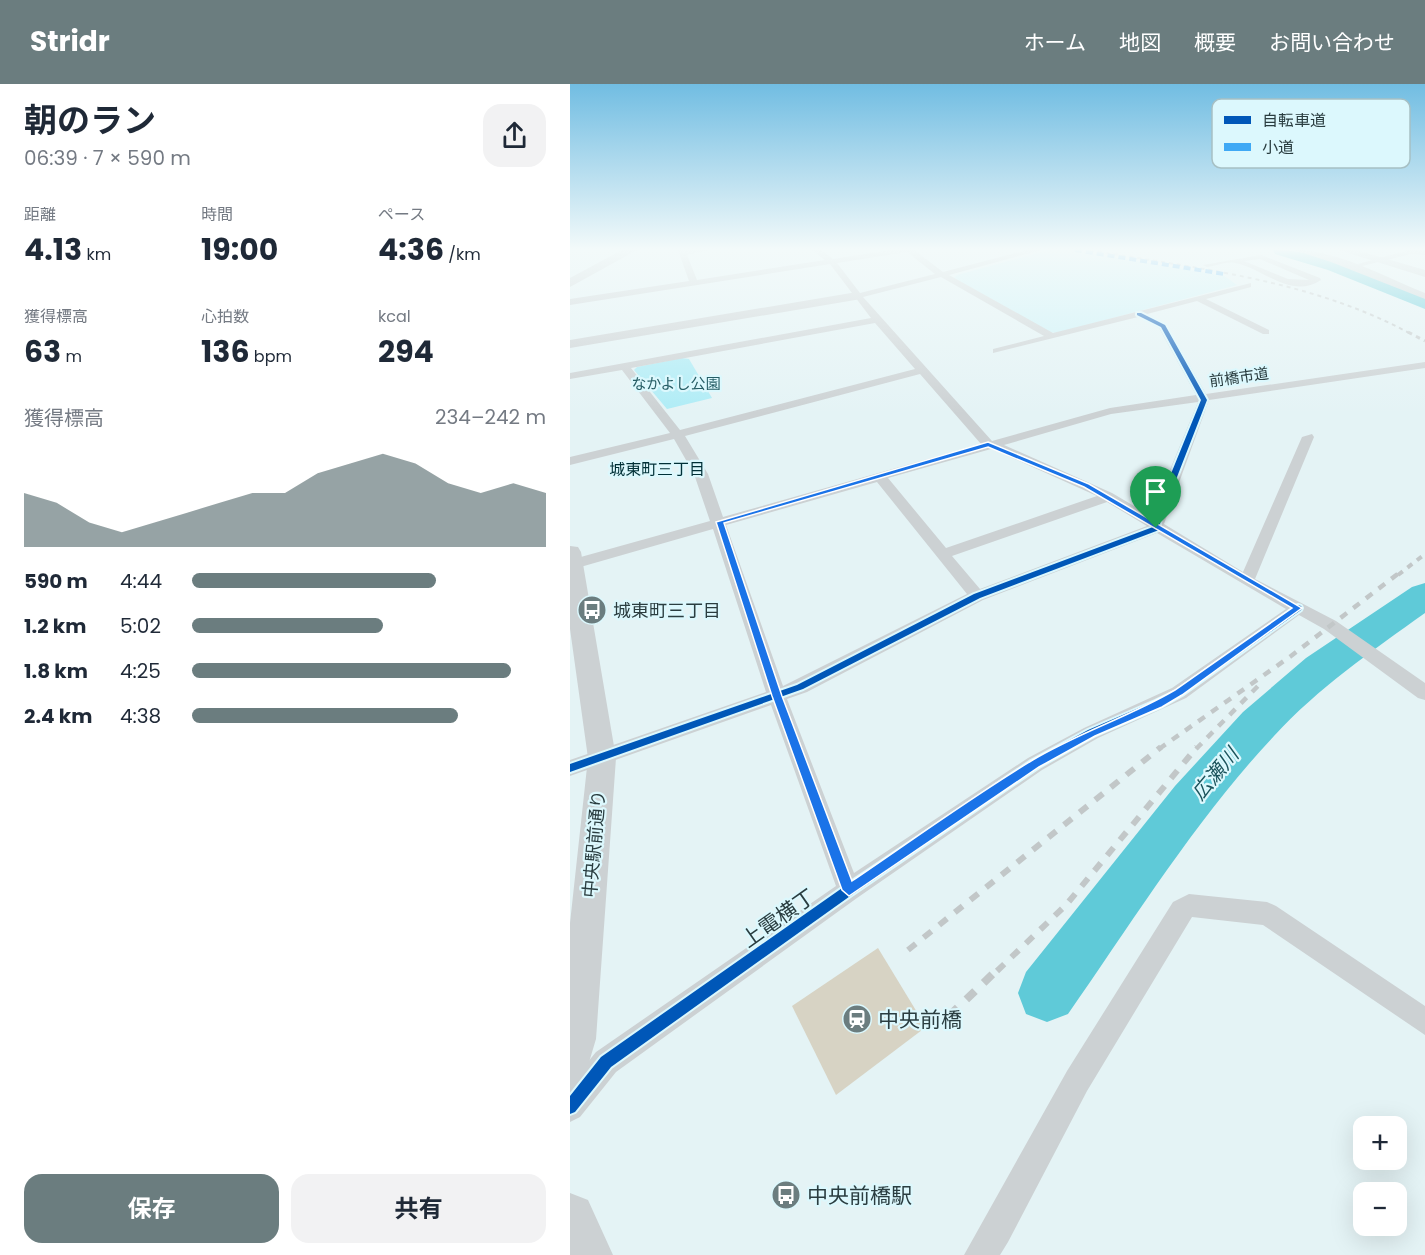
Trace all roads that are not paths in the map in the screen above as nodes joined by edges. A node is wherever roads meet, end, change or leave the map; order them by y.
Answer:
1 (805, 305) edge
2 (864, 305) edge
3 (995, 305) edge
4 (1173, 305) edge
5 (1211, 305) edge
6 (1139, 314) junction
7 (877, 321) junction
8 (1266, 332) dead end
9 (1051, 336) junction
10 (570, 344) edge
11 (997, 351) dead end
12 (1425, 365) edge
13 (624, 366) junction
14 (922, 370) junction
15 (570, 376) edge
16 (1203, 397) junction
17 (678, 435) junction
18 (1308, 437) dead end
19 (988, 444) junction
20 (570, 460) edge
21 (879, 476) junction
22 (1107, 496) junction
23 (719, 522) junction
24 (1156, 528) junction
25 (942, 554) junction
26 (571, 561) edge
27 (1245, 580) junction
28 (976, 596) junction
29 (1298, 608) junction
30 (1425, 693) edge
31 (777, 696) junction
32 (602, 758) junction
33 (570, 768) edge
34 (849, 890) junction
35 (1425, 1022) edge
36 (570, 1065) edge
37 (570, 1107) edge
38 (570, 1218) edge
39 (587, 1255) edge
40 (980, 1255) edge

1 - 10 street
2 - 7 street
3 - 9 street
4 - 6 street
5 - 8 street
6 - 9 street
6 - 16 street
7 - 13 street
7 - 14 street
9 - 11 street
12 - 16 street, 前橋市道
13 - 15 street
13 - 17 street
14 - 17 street
14 - 19 street
16 - 19 street, 前橋市道
16 - 24 street
17 - 20 street
17 - 23 street
18 - 27 street
19 - 21 street, 前橋市道
19 - 22 street
21 - 23 street, 前橋市道
21 - 25 street
22 - 24 street
22 - 25 street
23 - 26 street, 前橋市道
23 - 31 street
24 - 27 street
24 - 28 street
25 - 28 street
26 - 32 street, 中央駅前通り
27 - 29 street
28 - 31 street
29 - 30 street
29 - 34 street, 上電横丁
31 - 32 street
31 - 34 street
32 - 33 street
32 - 36 street, 中央駅前通り
34 - 37 street, 上電横丁
35 - 40 street
38 - 39 main road

